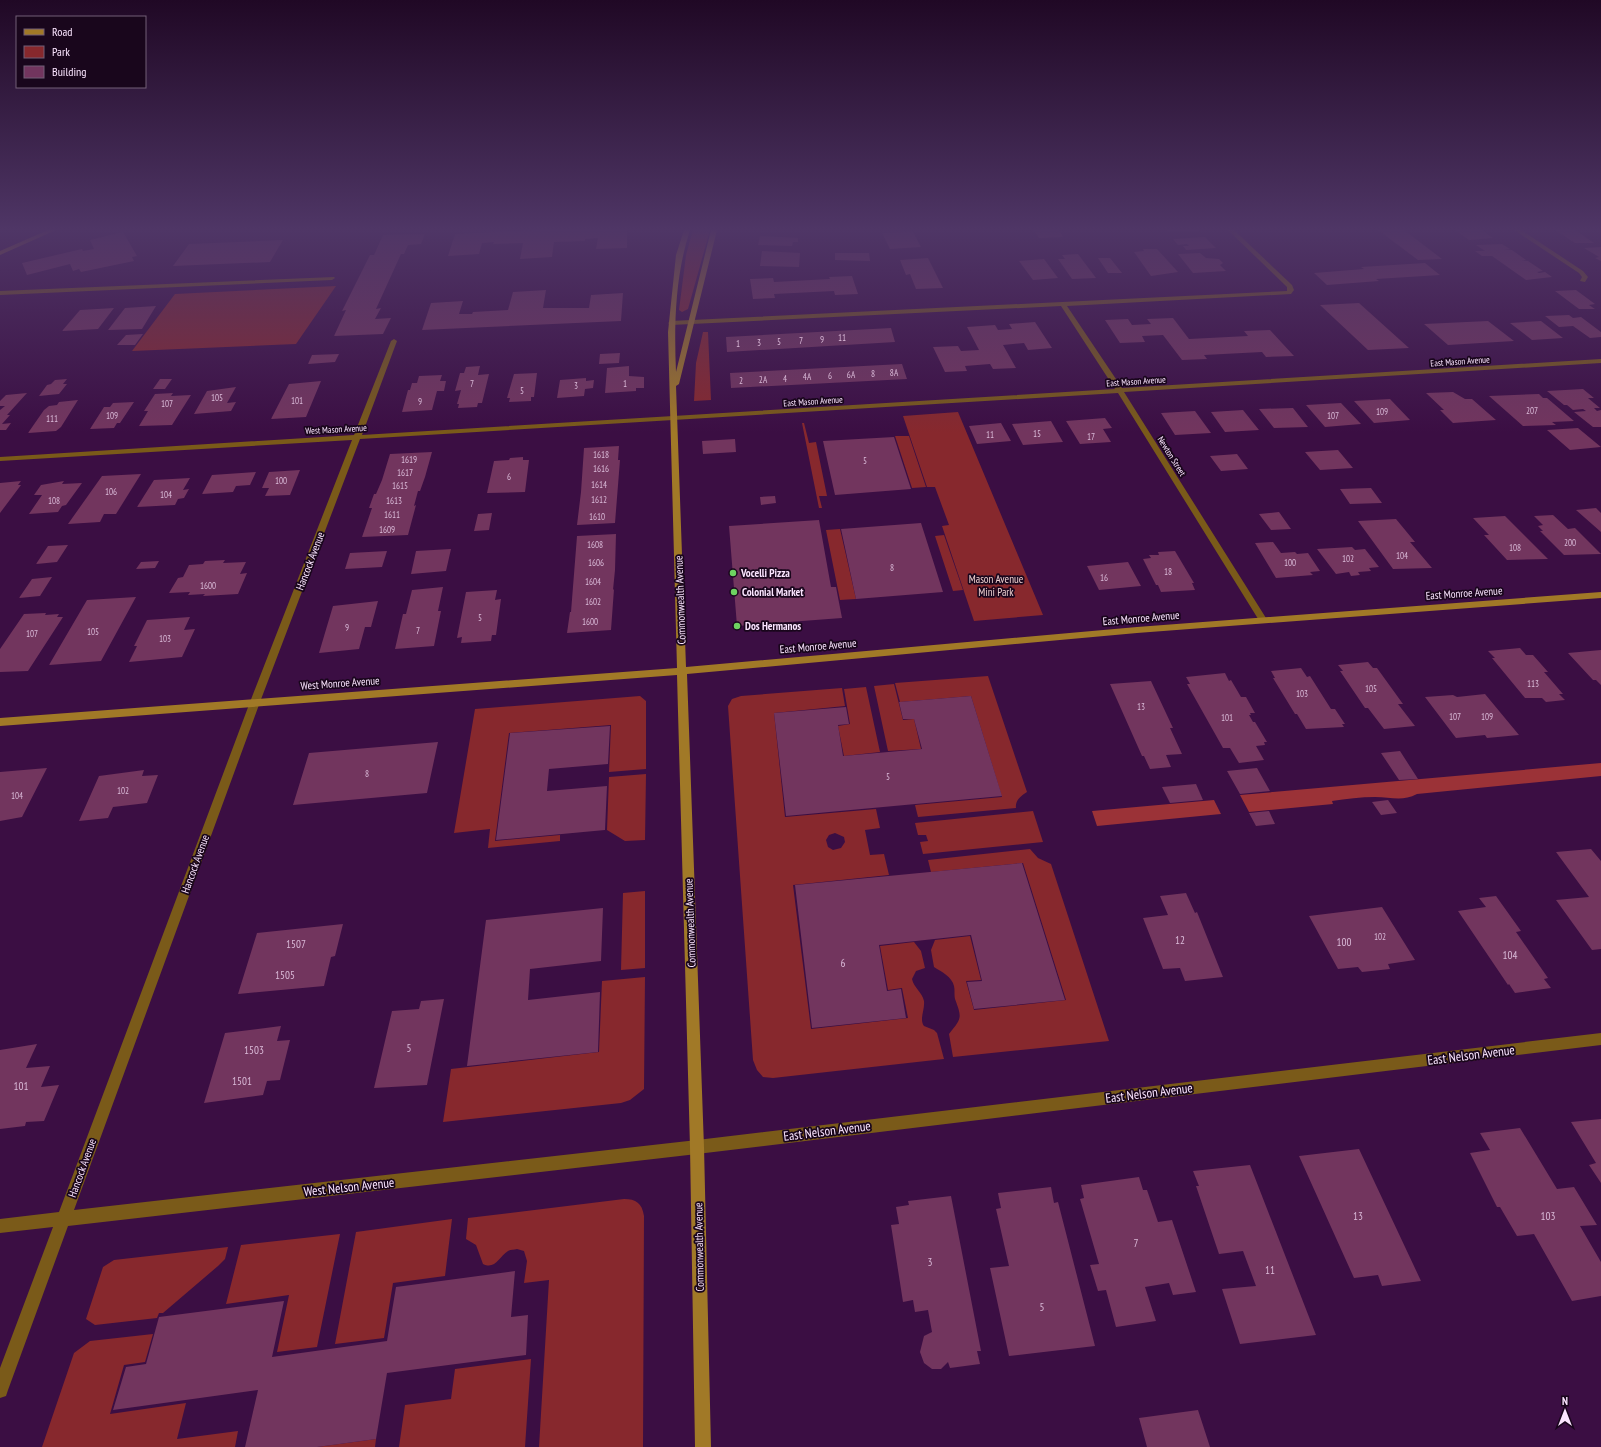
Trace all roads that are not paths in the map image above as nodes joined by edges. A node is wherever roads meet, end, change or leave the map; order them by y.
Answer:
1 (674, 298) edge
2 (697, 298) edge
3 (1196, 298) edge
4 (1063, 304) junction
5 (691, 322) junction
6 (671, 323) junction
7 (394, 340) dead end
8 (1601, 361) edge
9 (1120, 391) junction
10 (672, 400) junction
11 (673, 419) junction
12 (357, 438) junction
13 (0, 459) edge
14 (1601, 595) edge
15 (1263, 620) junction
16 (682, 671) junction
17 (255, 702) junction
18 (0, 722) edge
19 (1601, 1039) edge
20 (698, 1147) junction
21 (64, 1219) junction
22 (0, 1226) edge
23 (0, 1390) edge
24 (703, 1447) edge

1 - 6 street, Commonwealth Avenue
2 - 5 street, Commonwealth Avenue
3 - 4 street
4 - 5 street
4 - 9 street, Newton Street
5 - 6 street
5 - 10 street, Commonwealth Avenue
6 - 10 street, Commonwealth Avenue
7 - 12 street, Hancock Avenue
8 - 9 street, East Mason Avenue
9 - 11 street, East Mason Avenue
9 - 15 street, Newton Street
10 - 11 street, Commonwealth Avenue
11 - 12 street, West Mason Avenue
11 - 16 street, Commonwealth Avenue
12 - 13 street, West Mason Avenue
12 - 17 street, Hancock Avenue
14 - 15 street, East Monroe Avenue
15 - 16 street, East Monroe Avenue
16 - 17 street, West Monroe Avenue
16 - 20 street, Commonwealth Avenue
17 - 18 street, West Monroe Avenue
17 - 21 street, Hancock Avenue
19 - 20 street, East Nelson Avenue
20 - 21 street, West Nelson Avenue
20 - 24 street, Commonwealth Avenue
21 - 22 street, West Nelson Avenue
21 - 23 street, Hancock Avenue

